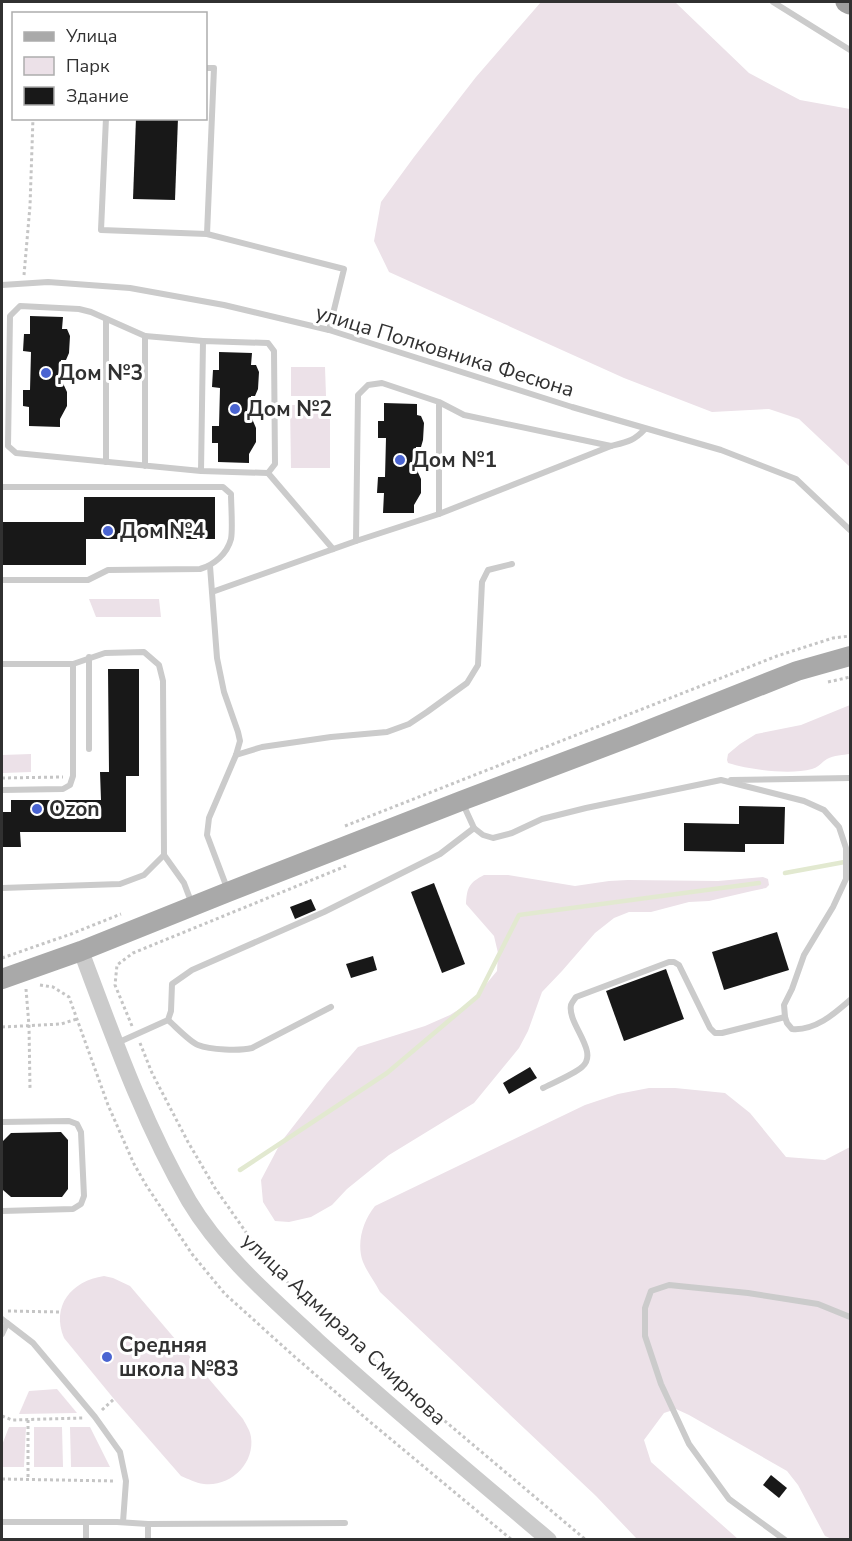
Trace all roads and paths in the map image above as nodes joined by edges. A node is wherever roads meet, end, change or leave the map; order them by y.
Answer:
1 (772, 2) edge
2 (846, 2) edge
3 (850, 4) edge
4 (850, 50) edge
5 (207, 68) edge
6 (33, 120) edge
7 (106, 120) edge
8 (207, 234) junction
9 (23, 284) junction
10 (2, 285) edge
11 (106, 319) junction
12 (329, 330) junction
13 (145, 336) junction
14 (203, 341) junction
15 (439, 402) junction
16 (645, 429) junction
17 (611, 446) junction
18 (106, 462) junction
19 (145, 466) junction
20 (201, 471) junction
21 (268, 473) junction
22 (2, 487) edge
23 (439, 514) junction
24 (850, 530) edge
25 (356, 541) junction
26 (333, 549) junction
27 (512, 564) dead end
28 (210, 566) junction
29 (2, 580) edge
30 (212, 592) junction
31 (850, 636) edge
32 (850, 656) edge
33 (89, 657) junction
34 (73, 663) junction
35 (2, 664) edge
36 (850, 677) edge
37 (820, 683) dead end
38 (89, 749) dead end
39 (236, 755) junction
40 (73, 776) junction
41 (2, 778) edge
42 (850, 778) edge
43 (722, 780) junction
44 (2, 790) edge
45 (461, 801) junction
46 (344, 826) dead end
47 (474, 828) junction
48 (164, 855) junction
49 (349, 865) dead end
50 (848, 882) edge
51 (2, 888) edge
52 (228, 892) junction
53 (193, 906) junction
54 (124, 913) dead end
55 (81, 951) junction
56 (2, 958) edge
57 (2, 980) edge
58 (26, 989) dead end
59 (850, 1000) edge
60 (331, 1007) dead end
61 (784, 1017) junction
62 (77, 1019) dead end
63 (168, 1020) junction
64 (29, 1026) junction
65 (2, 1027) edge
66 (136, 1035) junction
67 (116, 1043) junction
68 (30, 1088) dead end
69 (543, 1088) dead end
70 (2, 1122) edge
71 (2, 1211) edge
72 (2, 1311) edge
73 (60, 1312) dead end
74 (850, 1317) edge
75 (4, 1321) edge
76 (2, 1334) edge
77 (114, 1399) dead end
78 (2, 1416) edge
79 (95, 1417) junction
80 (28, 1420) junction
81 (2, 1479) edge
82 (28, 1480) junction
83 (126, 1481) junction
84 (2, 1522) edge
85 (86, 1522) junction
86 (123, 1522) junction
87 (345, 1523) dead end
88 (148, 1524) junction
89 (86, 1539) edge
90 (148, 1539) edge
91 (549, 1539) edge
92 (586, 1539) edge
93 (784, 1539) edge

1 - 4 lane
2 - 3 highway
5 - 8 lane
6 - 9 path
7 - 8 lane
8 - 12 lane
9 - 10 lane, улица Полковника Фесюна
9 - 12 lane, улица Полковника Фесюна
11 - 13 lane
11 - 18 lane
11 - 18 lane
12 - 16 lane, улица Полковника Фесюна
13 - 14 lane
13 - 19 lane
14 - 20 lane
14 - 21 lane
15 - 17 lane
15 - 23 lane
15 - 25 lane
16 - 17 lane
16 - 24 lane, улица Полковника Фесюна
17 - 23 lane
18 - 19 lane
19 - 20 lane
20 - 21 lane
21 - 26 lane
22 - 28 lane
23 - 25 lane
25 - 26 lane
26 - 30 lane
27 - 39 lane
28 - 29 lane
28 - 30 lane
30 - 39 lane
31 - 46 path
32 - 45 main road
33 - 34 lane
33 - 38 lane
33 - 48 lane
34 - 35 lane
34 - 40 lane
36 - 37 path
39 - 52 lane
40 - 41 path
40 - 44 lane
42 - 43 lane
43 - 47 lane
43 - 50 lane
45 - 47 lane
45 - 52 main road
47 - 63 lane
48 - 51 lane
48 - 53 lane
49 - 66 path
50 - 61 lane
52 - 53 main road
53 - 55 main road
54 - 56 path
55 - 57 main road
55 - 67 street, улица Адмирала Смирнова
58 - 64 path
59 - 61 lane
60 - 63 lane
61 - 69 lane
62 - 64 path
63 - 66 lane
64 - 65 path
64 - 68 path
66 - 67 lane
66 - 92 path
67 - 91 street, улица Адмирала Смирнова
70 - 71 lane
72 - 73 path
74 - 93 lane
75 - 76 lane
75 - 79 lane
77 - 79 path
78 - 80 path
79 - 80 path
79 - 83 lane
80 - 82 path
81 - 82 path
82 - 83 path
83 - 86 lane
84 - 85 lane
85 - 86 lane
85 - 89 lane
86 - 88 lane
87 - 88 lane
88 - 90 lane

